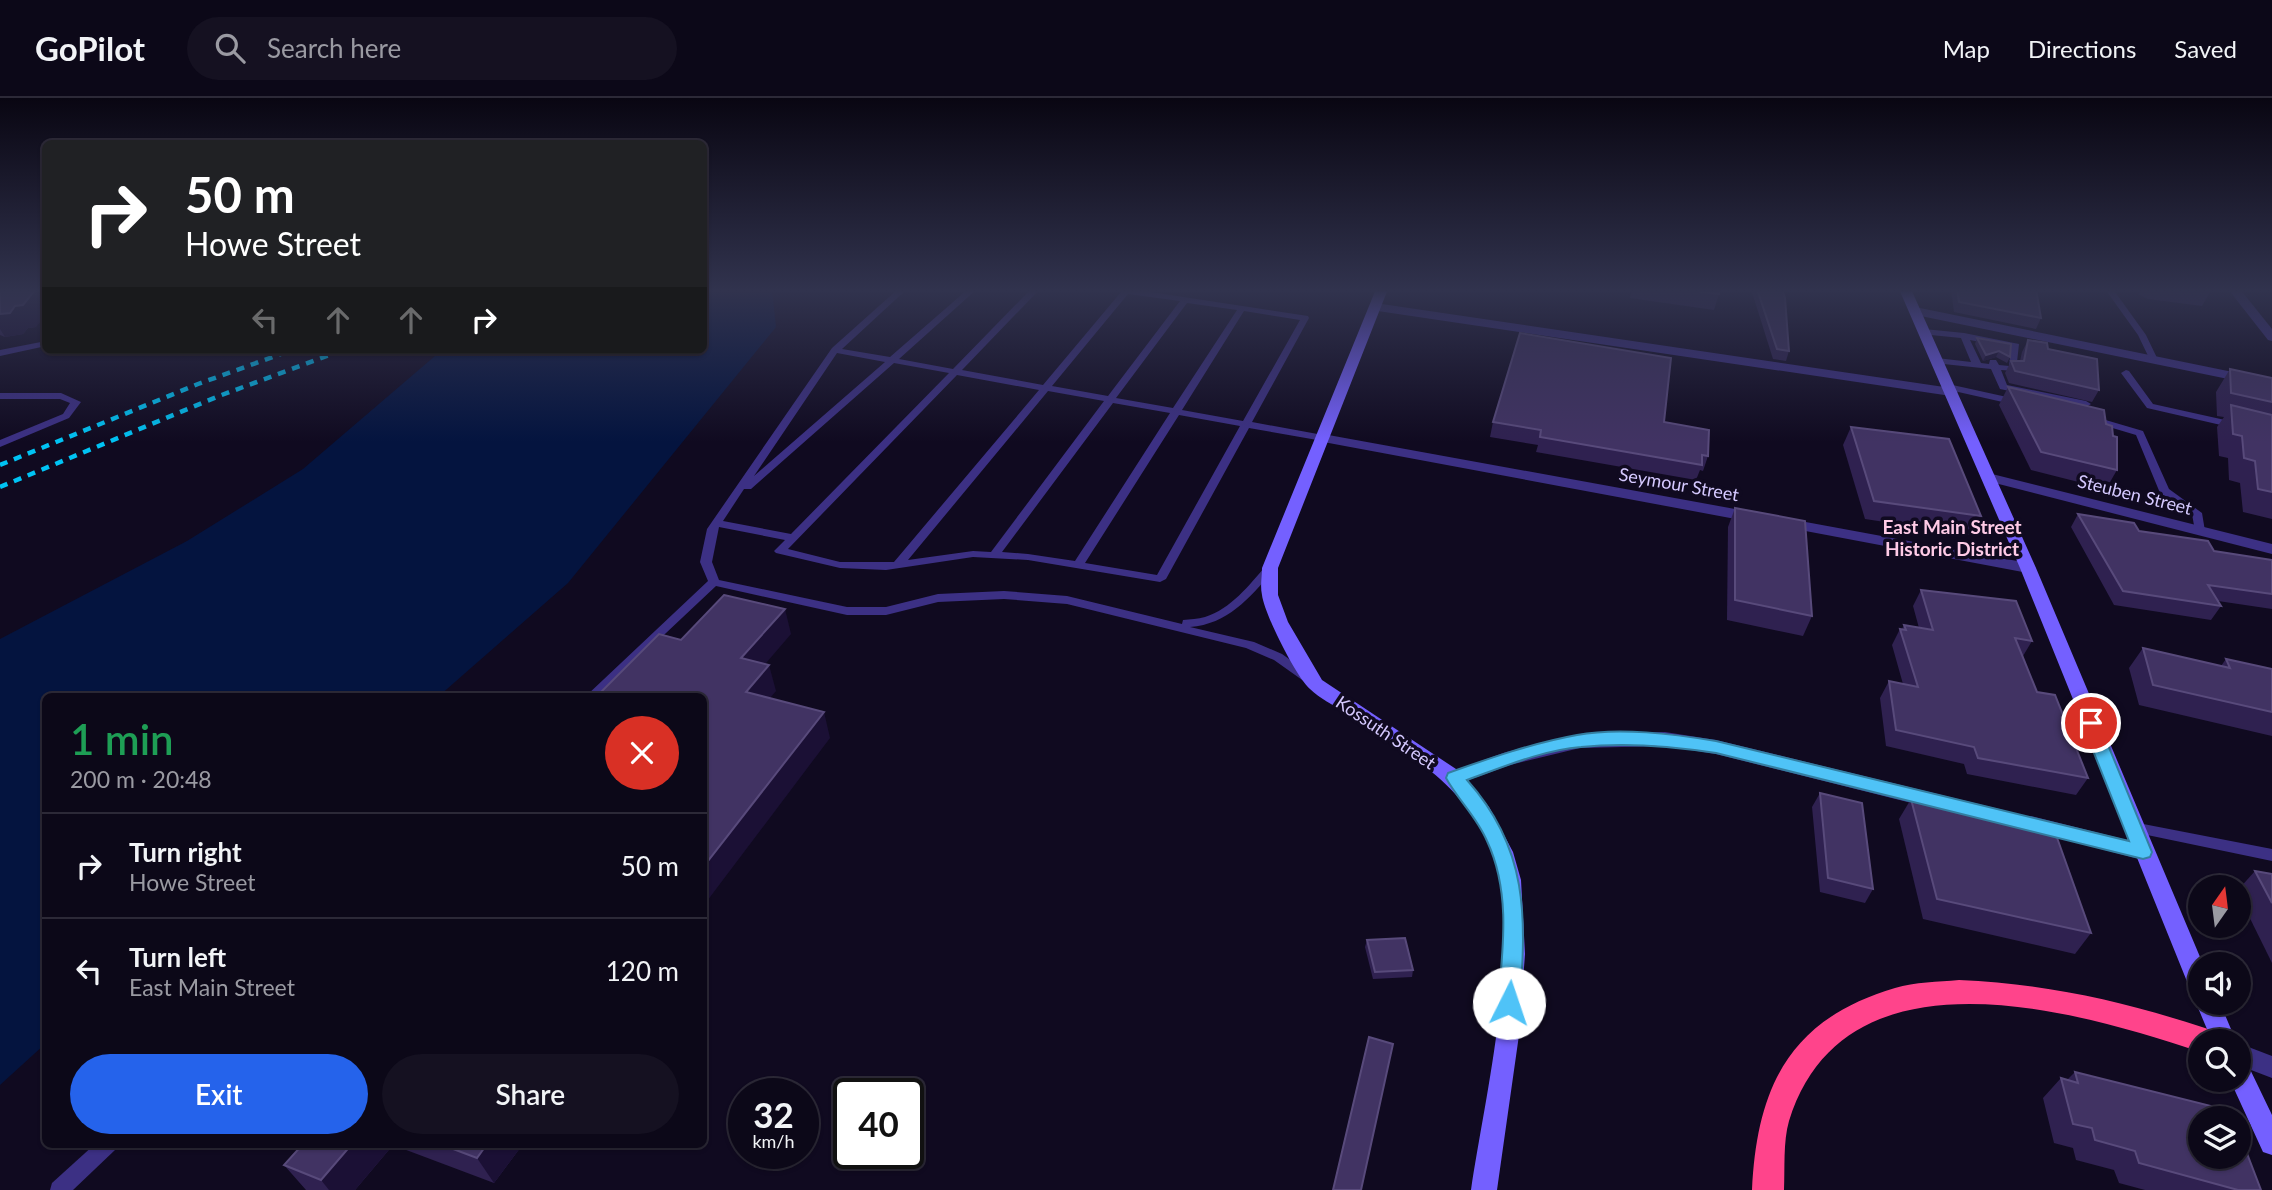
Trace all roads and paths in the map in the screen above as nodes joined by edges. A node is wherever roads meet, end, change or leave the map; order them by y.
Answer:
1 (846, 340) edge
2 (916, 340) edge
3 (986, 340) edge
4 (1085, 340) edge
5 (1156, 340) edge
6 (1222, 340) edge
7 (1293, 340) edge
8 (1362, 340) edge
9 (1639, 340) edge
10 (1928, 340) edge
11 (1966, 340) edge
12 (1976, 340) edge
13 (1987, 340) edge
14 (2032, 340) edge
15 (2144, 340) edge
16 (42, 343) edge
17 (1986, 343) junction
18 (2016, 346) junction
19 (2027, 348) edge
20 (835, 350) junction
21 (0, 353) edge
22 (893, 360) junction
23 (2154, 360) junction
24 (1937, 361) junction
25 (1994, 363) junction
26 (1977, 365) junction
27 (955, 371) junction
28 (2126, 373) dead end
29 (2272, 384) edge
30 (1045, 388) junction
31 (1949, 390) junction
32 (0, 398) edge
33 (1113, 400) junction
34 (2086, 404) edge
35 (2027, 405) edge
36 (1177, 411) junction
37 (2080, 417) edge
38 (1248, 424) junction
39 (2242, 426) edge
40 (1323, 438) junction
41 (0, 444) edge
42 (1988, 477) junction
43 (732, 500) junction
44 (716, 523) junction
45 (2200, 531) junction
46 (793, 538) junction
47 (2272, 549) edge
48 (994, 555) junction
49 (898, 565) junction
50 (1077, 565) junction
51 (1270, 568) junction
52 (2028, 568) junction
53 (714, 582) junction
54 (1168, 622) junction
55 (1315, 684) junction
56 (595, 693) edge
57 (1455, 778) junction
58 (2133, 827) junction
59 (2143, 852) junction
60 (2272, 855) edge
61 (2188, 956) edge
62 (2188, 1036) edge
63 (2251, 1059) edge
64 (2272, 1068) edge
65 (2248, 1092) edge
66 (2272, 1143) edge
67 (105, 1148) edge
68 (58, 1190) edge
69 (1484, 1190) edge
70 (1768, 1190) edge

1 - 20 lane
2 - 22 lane
3 - 27 lane
4 - 30 lane
5 - 33 lane
6 - 36 lane
7 - 38 lane
8 - 40 street, Kossuth Street
9 - 31 street
10 - 24 street
11 - 26 lane
12 - 17 lane
13 - 17 lane
14 - 23 street
15 - 23 lane
16 - 21 lane
17 - 18 lane
18 - 19 lane
18 - 25 lane
20 - 22 lane
20 - 43 lane
22 - 27 lane
22 - 43 lane
23 - 29 street
24 - 26 lane
24 - 31 street
25 - 26 lane
25 - 34 lane
27 - 30 lane
27 - 46 lane
28 - 39 lane
30 - 33 lane
30 - 49 lane
31 - 35 lane
31 - 42 street
32 - 41 lane
33 - 36 lane
33 - 48 lane
36 - 38 lane
36 - 50 lane
37 - 45 lane
38 - 40 lane
38 - 50 lane
40 - 51 street, Kossuth Street
40 - 52 street, Seymour Street
42 - 45 street, Steuben Street
42 - 52 street
43 - 44 lane
44 - 46 lane
44 - 53 lane
45 - 47 street, Steuben Street
46 - 49 lane
48 - 49 lane
48 - 50 lane
51 - 54 lane
51 - 55 street, Kossuth Street
52 - 58 street
53 - 54 lane
53 - 56 lane
54 - 55 lane
55 - 57 street, Kossuth Street
57 - 59 street
57 - 69 street, Kossuth Street
58 - 59 street
58 - 60 lane
59 - 61 street
62 - 70 highway
63 - 64 street
65 - 66 street
67 - 68 lane

